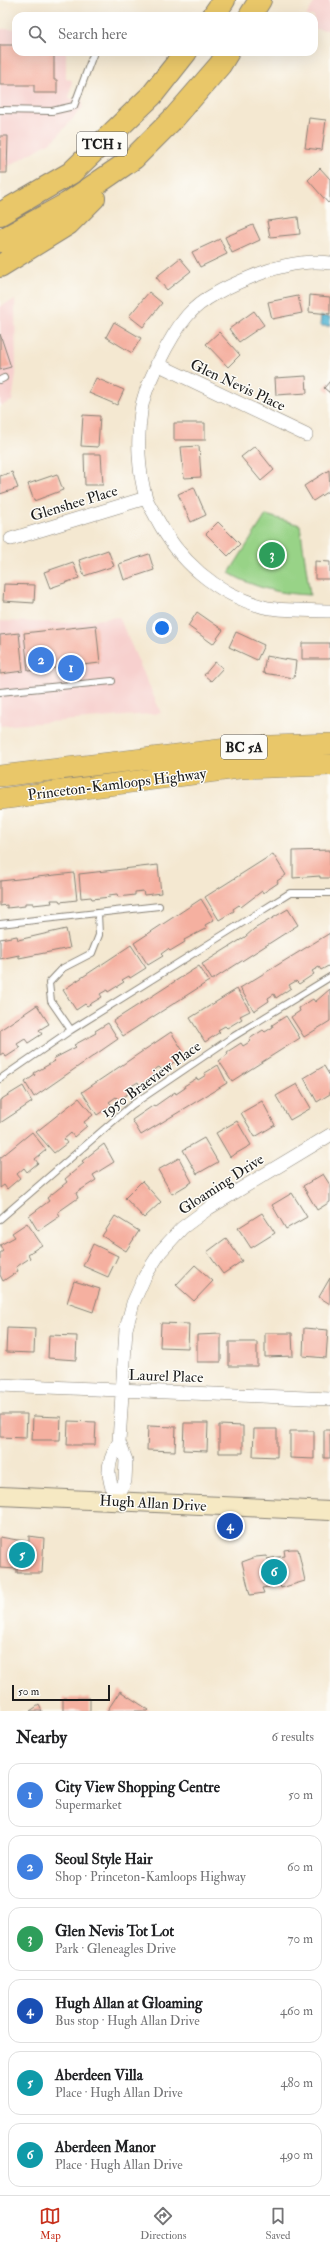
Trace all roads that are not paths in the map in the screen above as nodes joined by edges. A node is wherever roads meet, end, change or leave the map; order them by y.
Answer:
1 (224, 0) edge
2 (260, 0) edge
3 (216, 12) edge
4 (252, 12) edge
5 (93, 56) edge
6 (183, 56) edge
7 (226, 56) edge
8 (0, 110) edge
9 (134, 158) junction
10 (0, 214) edge
11 (0, 241) edge
12 (330, 263) edge
13 (0, 266) edge
14 (157, 364) junction
15 (306, 434) dead end
16 (146, 498) junction
17 (12, 539) dead end
18 (330, 611) edge
19 (112, 681) dead end
20 (0, 692) edge
21 (330, 744) edge
22 (330, 765) edge
23 (0, 776) edge
24 (0, 799) edge
25 (330, 893) edge
26 (159, 906) dead end
27 (98, 913) junction
28 (0, 924) edge
29 (330, 977) edge
30 (71, 1030) junction
31 (0, 1079) edge
32 (330, 1135) edge
33 (0, 1219) edge
34 (0, 1385) edge
35 (121, 1390) junction
36 (330, 1399) edge
37 (0, 1496) edge
38 (116, 1501) junction
39 (330, 1511) edge

1 - 3 highway
2 - 4 highway
5 - 8 lane
6 - 10 highway, TCH 1
7 - 9 highway, TCH 1
9 - 11 highway, TCH 1
9 - 13 highway
12 - 14 street
14 - 15 street, Glen Nevis Place
14 - 16 street
16 - 17 street, Glenshee Place
16 - 18 street
19 - 20 lane
21 - 23 main road, Princeton-Kamloops Highway / BC 5A
22 - 24 main road, Princeton-Kamloops Highway / BC 5A
25 - 30 lane
26 - 27 lane
27 - 28 lane
27 - 30 lane
29 - 33 lane, 1950 Braeview Place
30 - 31 lane
32 - 35 street, Gloaming Drive
34 - 35 street, Laurel Place
35 - 36 street, Laurel Place
35 - 38 street, Gloaming Drive
37 - 38 main road, Hugh Allan Drive
38 - 39 main road, Hugh Allan Drive

